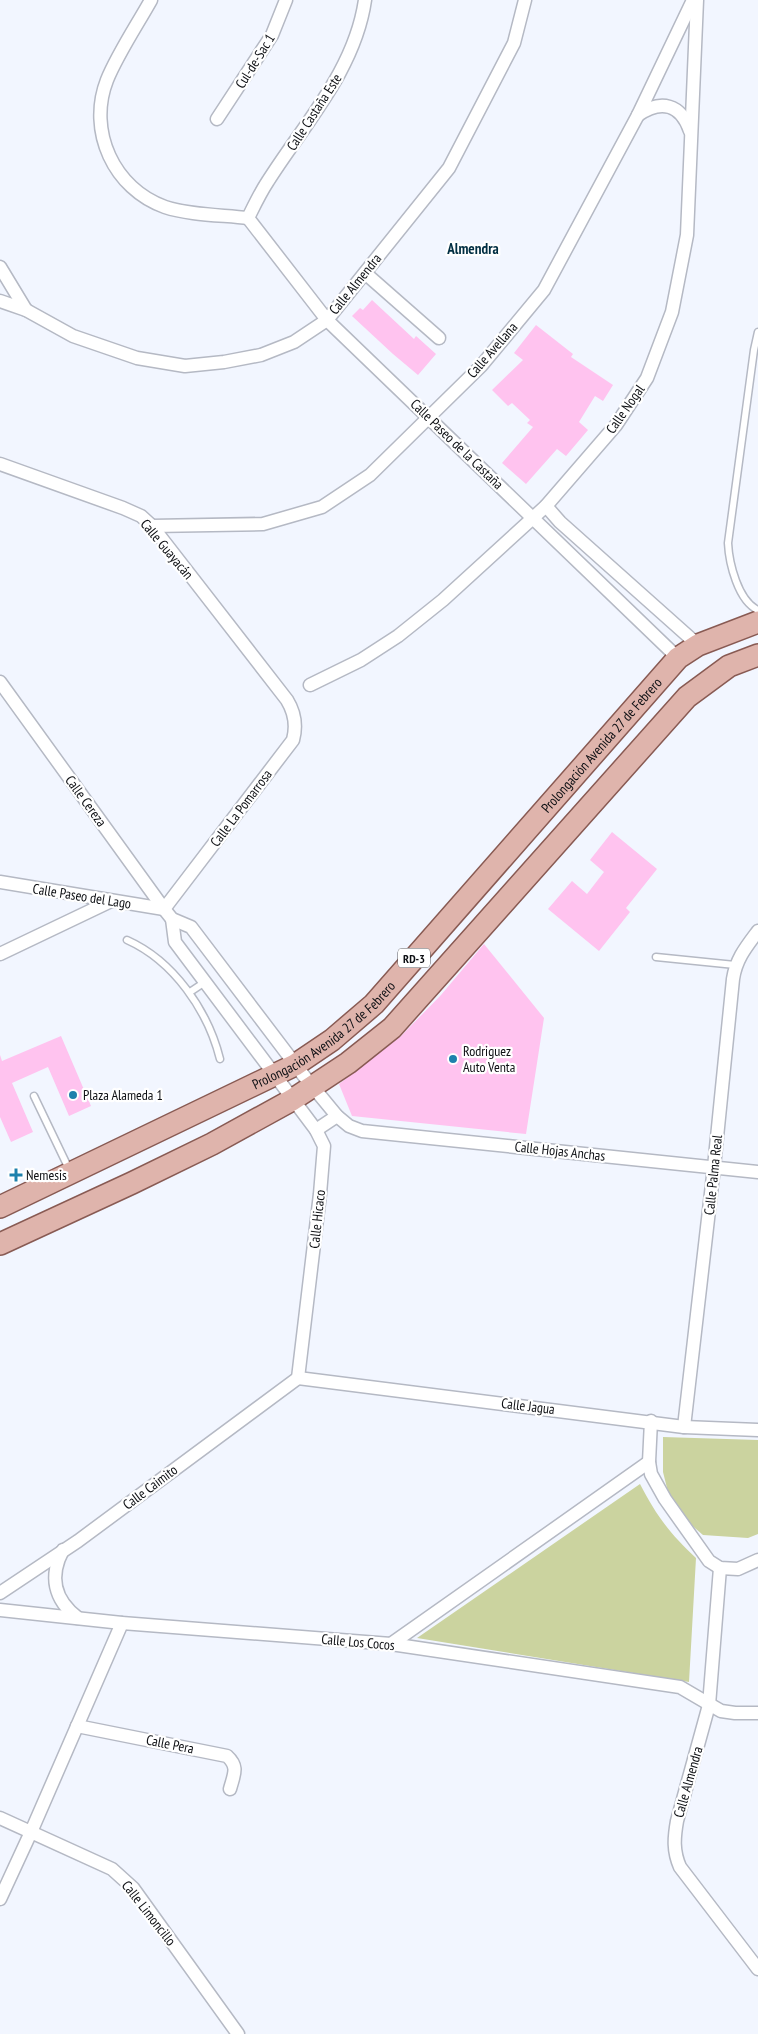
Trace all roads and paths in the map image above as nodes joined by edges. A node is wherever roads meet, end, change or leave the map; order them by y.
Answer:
1 (151, 0) edge
2 (286, 0) edge
3 (365, 0) edge
4 (524, 0) edge
5 (693, 0) edge
6 (697, 0) edge
7 (638, 115) junction
8 (217, 119) dead end
9 (691, 133) junction
10 (248, 218) junction
11 (0, 267) edge
12 (364, 272) junction
13 (0, 301) edge
14 (26, 310) junction
15 (326, 320) junction
16 (758, 332) edge
17 (439, 338) dead end
18 (429, 416) junction
19 (0, 464) edge
20 (546, 506) junction
21 (533, 518) junction
22 (152, 526) junction
23 (758, 610) edge
24 (758, 622) edge
25 (698, 645) junction
26 (758, 654) edge
27 (678, 658) junction
28 (0, 682) edge
29 (310, 685) dead end
30 (287, 700) joint
31 (0, 882) edge
32 (111, 901) junction
33 (168, 914) junction
34 (758, 931) edge
35 (127, 940) dead end
36 (0, 954) edge
37 (656, 957) dead end
38 (735, 965) junction
39 (205, 982) junction
40 (190, 992) junction
41 (220, 1059) dead end
42 (296, 1065) junction
43 (274, 1075) junction
44 (312, 1087) junction
45 (34, 1096) dead end
46 (292, 1100) junction
47 (336, 1116) junction
48 (316, 1130) junction
49 (362, 1131) joint
50 (714, 1167) junction
51 (758, 1172) edge
52 (71, 1173) junction
53 (0, 1207) edge
54 (0, 1244) edge
55 (298, 1378) junction
56 (651, 1422) junction
57 (684, 1427) junction
58 (758, 1430) edge
59 (649, 1462) junction
60 (63, 1550) junction
61 (758, 1560) edge
62 (720, 1568) junction
63 (0, 1593) edge
64 (0, 1610) edge
65 (78, 1618) junction
66 (122, 1622) junction
67 (391, 1644) junction
68 (709, 1705) junction
69 (758, 1713) edge
70 (76, 1726) junction
71 (230, 1789) dead end
72 (0, 1818) edge
73 (32, 1832) junction
74 (0, 1899) edge
75 (758, 1969) edge
76 (238, 2034) edge

1 - 10 street
2 - 8 street, Cul-de-Sac 1
3 - 10 street, Calle Castaña Este
4 - 12 street, Calle Almendra
5 - 7 street, Calle Avellana
6 - 9 street, Calle Nogal
7 - 9 street
7 - 18 street, Calle Avellana
9 - 20 street, Calle Nogal
10 - 15 street, Calle Paseo de la Castaña
11 - 14 street
12 - 15 street, Calle Almendra
12 - 17 street
13 - 14 street, Calle Almendra
14 - 15 street, Calle Almendra
15 - 18 street, Calle Paseo de la Castaña
16 - 23 lane
18 - 21 street, Calle Paseo de la Castaña
18 - 22 street, Calle Avellana
19 - 22 street, Calle Guayacán
20 - 21 street, Calle Nogal
20 - 25 street
21 - 27 street, Calle Paseo de la Castaña
21 - 29 street, Calle Nogal
22 - 30 street, Calle Guayacán
24 - 25 main road, Prolongación Avenida 27 de Febrero / RD-3
25 - 27 main road, Prolongación Avenida 27 de Febrero / RD-3
26 - 44 main road, RD-3
27 - 42 main road, Prolongación Avenida 27 de Febrero / RD-3
28 - 33 street, Calle Cereza
30 - 33 street, Calle La Pomarrosa
31 - 32 street, Calle Paseo del Lago
32 - 33 street, Calle Paseo del Lago
32 - 36 street
33 - 39 street, Calle Cereza
33 - 42 street, Calle Cereza
34 - 38 street, Calle Palma Real
35 - 40 lane
37 - 38 lane
38 - 50 street, Calle Palma Real
39 - 40 lane
39 - 43 street, Calle Cereza
40 - 41 lane
42 - 43 main road, Prolongación Avenida 27 de Febrero / RD-3
42 - 44 street, Calle Cereza
43 - 46 street, Calle Hicaco
43 - 52 main road, Prolongación Avenida 27 de Febrero / RD-3
44 - 46 main road, RD-3
44 - 47 street, Calle Cereza
45 - 52 lane
46 - 48 street, Calle Hicaco
46 - 54 main road, RD-3
47 - 48 street
47 - 49 street, Calle Cereza
48 - 55 street, Calle Hicaco
49 - 50 street, Calle Hojas Anchas
50 - 51 street, Calle Hojas Anchas
50 - 57 street, Calle Palma Real
52 - 53 main road, Prolongación Avenida 27 de Febrero / RD-3
55 - 56 street, Calle Jagua
55 - 60 street, Calle Caimito
56 - 57 street, Calle Jagua
56 - 59 street
57 - 58 street, Calle Jagua
59 - 62 street
59 - 67 street
60 - 63 street, Calle Caimito
60 - 65 street
61 - 62 street
62 - 68 street, Calle Almendra
64 - 65 street, Calle Los Cocos
65 - 66 street, Calle Los Cocos
66 - 67 street, Calle Los Cocos
66 - 70 street
67 - 68 street, Calle Los Cocos
68 - 69 street, Calle Los Cocos
68 - 75 street, Calle Almendra
70 - 71 street, Calle Pera
70 - 73 street
72 - 73 street, Calle Limoncillo
73 - 74 street
73 - 76 street, Calle Limoncillo

